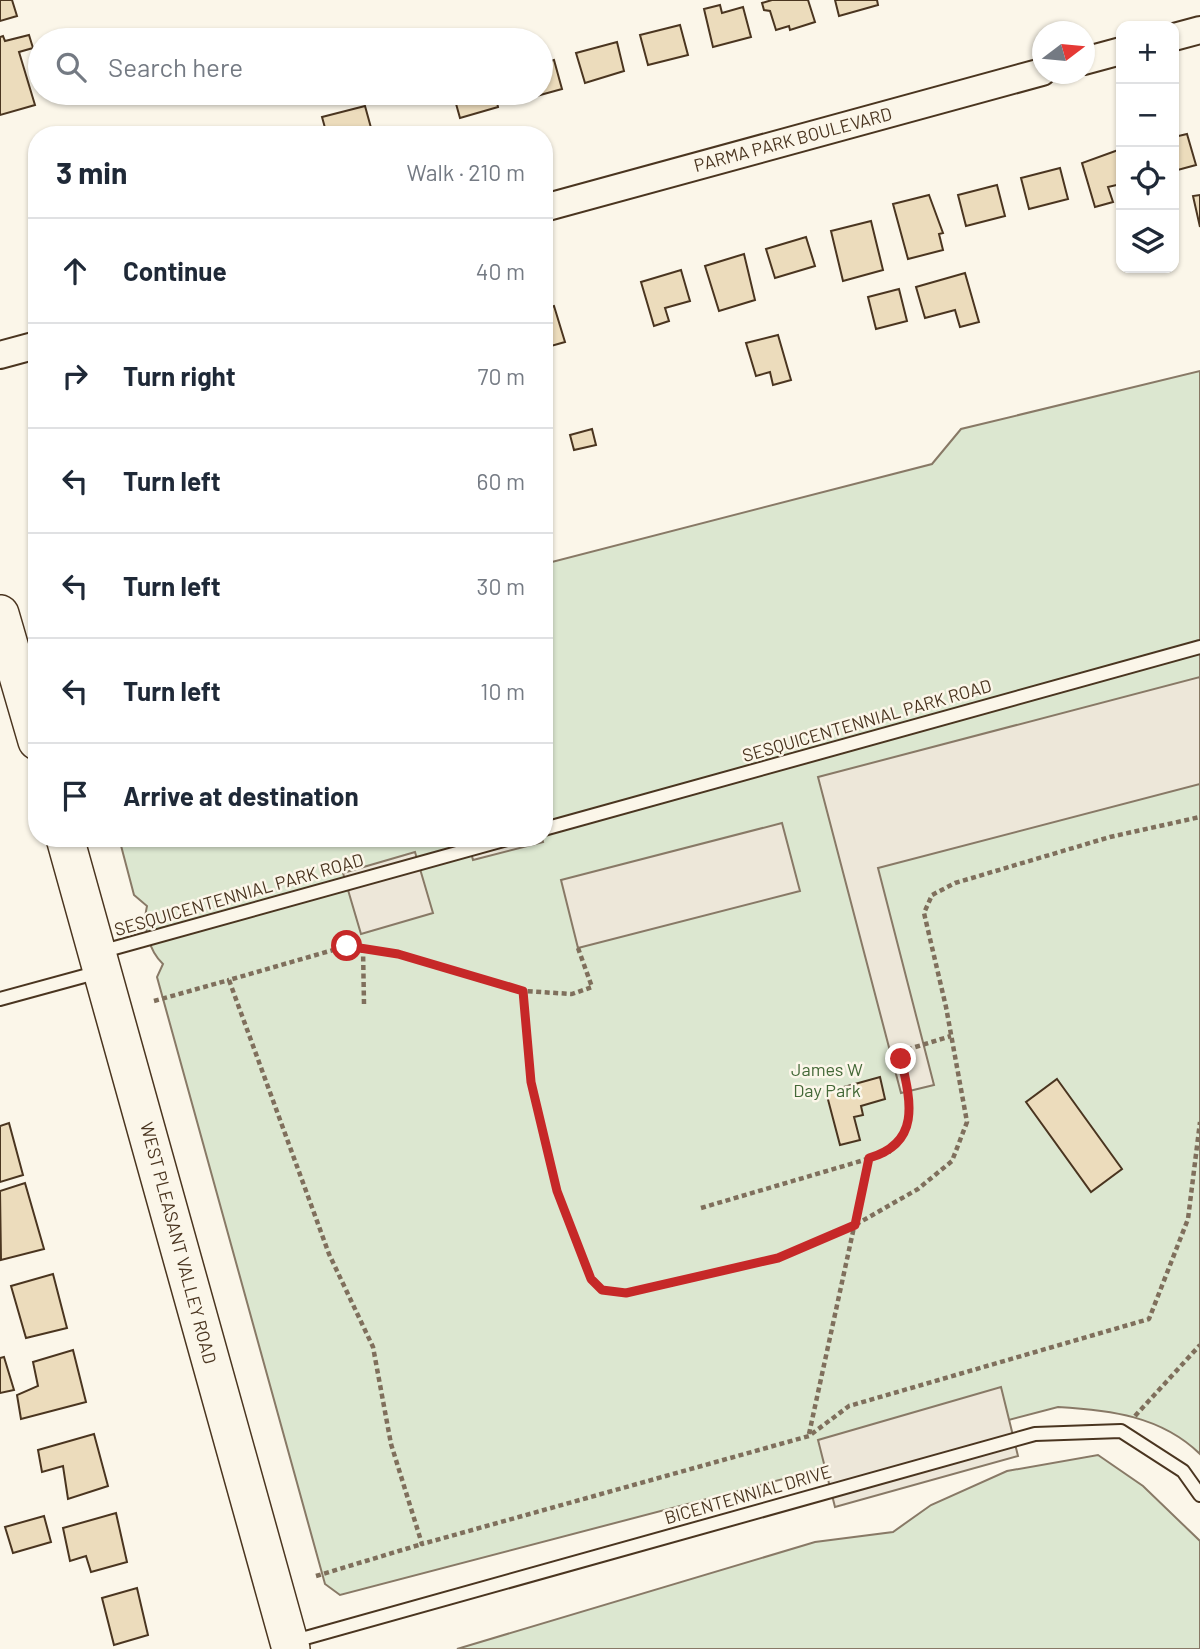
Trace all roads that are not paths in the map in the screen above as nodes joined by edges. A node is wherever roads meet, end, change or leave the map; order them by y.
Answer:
1 (1200, 30) edge
2 (1179, 36) edge
3 (1116, 52) edge
4 (1095, 58) edge
5 (1032, 75) edge
6 (553, 206) edge
7 (28, 347) edge
8 (0, 355) edge
9 (0, 614) edge
10 (1200, 647) edge
11 (28, 710) edge
12 (553, 827) edge
13 (68, 847) edge
14 (481, 847) edge
15 (100, 962) junction
16 (0, 999) edge
17 (1200, 1495) edge
18 (283, 1647) edge

1 - 2 street
3 - 4 street
5 - 6 street, PARMA PARK BOULEVARD
7 - 8 street
9 - 11 main road
10 - 12 lane, SESQUICENTENNIAL PARK ROAD
13 - 15 main road, WEST PLEASANT VALLEY ROAD
14 - 15 lane, SESQUICENTENNIAL PARK ROAD
15 - 16 lane, SESQUICENTENNIAL PARK ROAD
15 - 18 main road, WEST PLEASANT VALLEY ROAD
17 - 18 lane, BICENTENNIAL DRIVE

